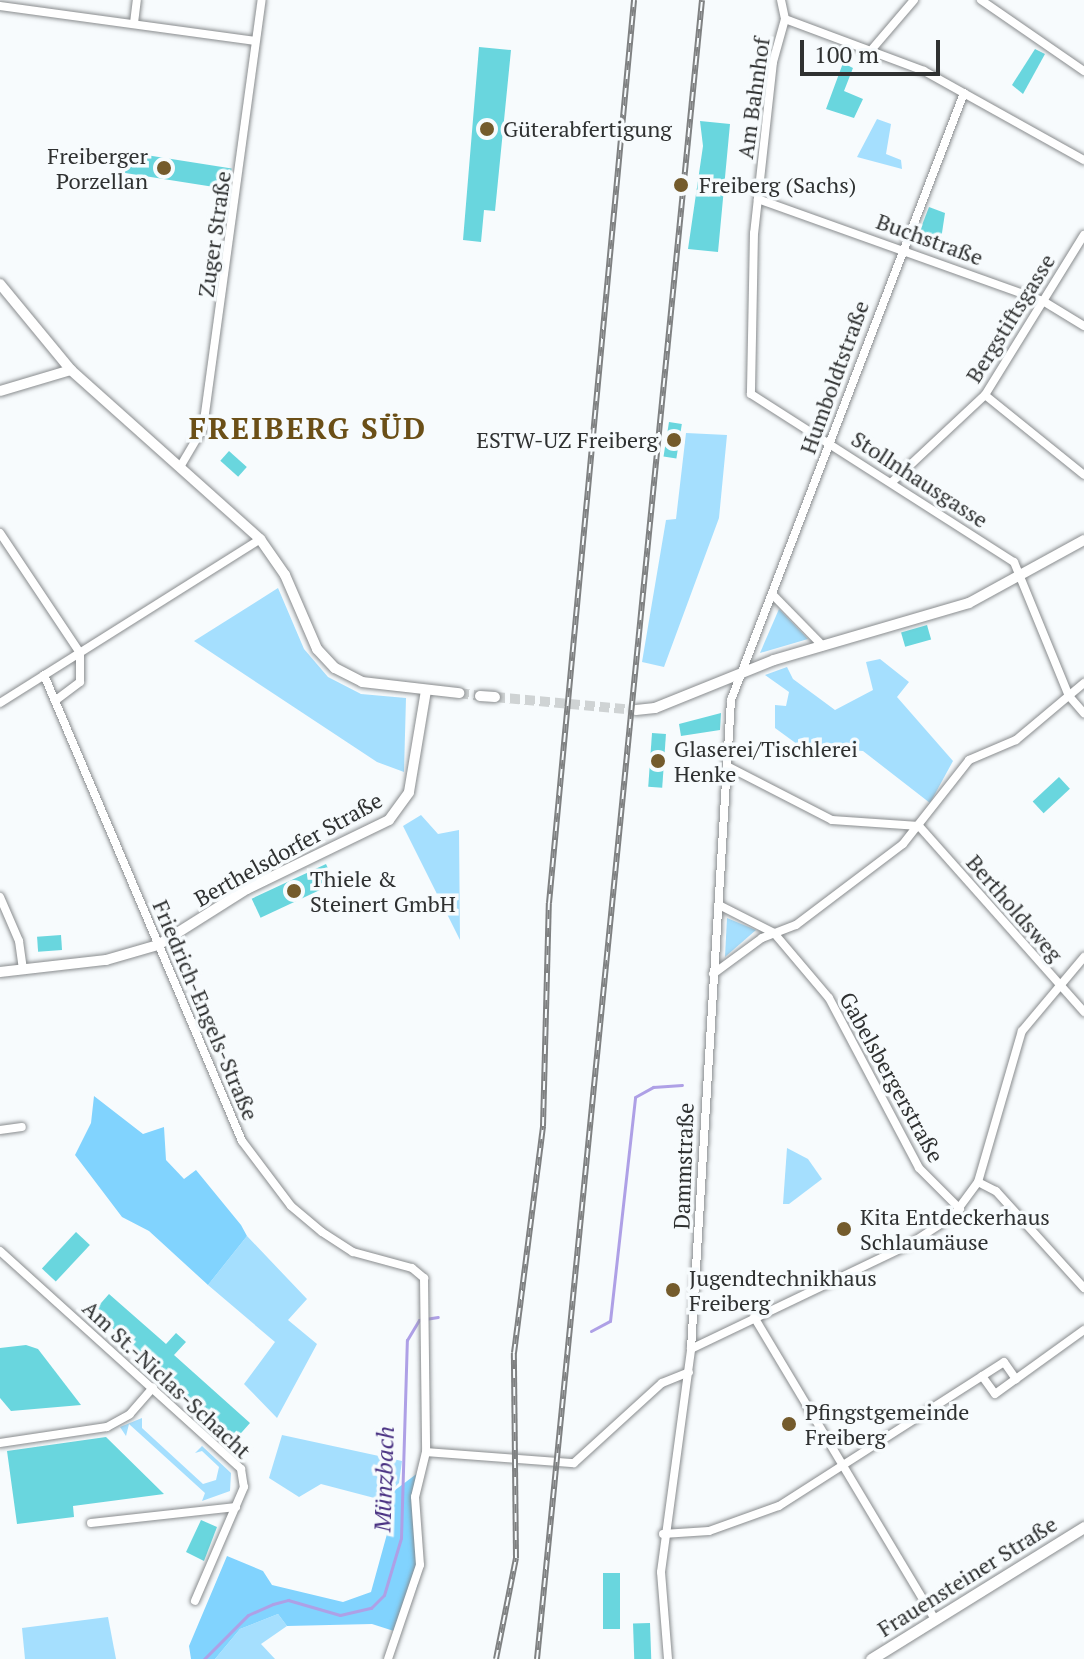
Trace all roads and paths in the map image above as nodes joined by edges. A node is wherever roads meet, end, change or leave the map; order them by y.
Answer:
1 (137, 0) edge
2 (262, 0) edge
3 (781, 0) edge
4 (914, 0) edge
5 (981, 0) edge
6 (0, 6) edge
7 (785, 19) junction
8 (134, 23) junction
9 (256, 41) junction
10 (873, 48) junction
11 (1084, 71) edge
12 (964, 93) junction
13 (1084, 160) edge
14 (758, 199) junction
15 (1084, 235) edge
16 (902, 247) junction
17 (0, 284) edge
18 (1043, 301) junction
19 (1084, 326) edge
20 (71, 370) junction
21 (0, 391) edge
22 (751, 394) joint
23 (985, 395) junction
24 (830, 442) junction
25 (180, 467) junction
26 (1084, 475) edge
27 (892, 482) junction
28 (0, 533) edge
29 (260, 539) junction
30 (1084, 540) edge
31 (1022, 578) junction
32 (773, 595) junction
33 (823, 646) junction
34 (80, 653) junction
35 (740, 674) junction
36 (44, 675) junction
37 (1084, 683) edge
38 (426, 690) junction
39 (459, 693) tunnel mouth
40 (480, 696) tunnel mouth
41 (1069, 696) junction
42 (495, 697) tunnel mouth
43 (56, 700) junction
44 (0, 703) edge
45 (636, 710) tunnel mouth
46 (1084, 713) edge
47 (727, 766) junction
48 (919, 826) junction
49 (0, 897) edge
50 (719, 905) junction
51 (774, 933) junction
52 (158, 945) junction
53 (1084, 957) edge
54 (23, 969) junction
55 (0, 972) edge
56 (713, 974) junction
57 (1058, 984) junction
58 (1084, 1012) edge
59 (22, 1127) dead end
60 (0, 1130) edge
61 (978, 1182) junction
62 (960, 1209) junction
63 (0, 1251) edge
64 (1084, 1288) edge
65 (754, 1317) junction
66 (1084, 1330) edge
67 (691, 1349) junction
68 (689, 1372) junction
69 (982, 1376) junction
70 (1016, 1379) junction
71 (153, 1388) junction
72 (0, 1443) edge
73 (426, 1452) junction
74 (845, 1468) junction
75 (236, 1507) junction
76 (91, 1523) dead end
77 (1084, 1527) edge
78 (663, 1534) junction
79 (195, 1601) dead end
80 (935, 1619) junction
81 (388, 1659) edge
82 (668, 1659) edge
83 (871, 1659) edge

1 - 8 street
2 - 9 street, Zuger Straße
3 - 7 street, Am Bahnhof
4 - 10 street
5 - 11 street
6 - 8 street
7 - 10 street
7 - 14 street, Am Bahnhof
8 - 9 street
9 - 25 street, Zuger Straße
10 - 12 street
12 - 13 street
12 - 16 street, Humboldtstraße
14 - 16 street, Buchstraße
14 - 22 street, Am Bahnhof
15 - 18 street, Bergstiftsgasse
16 - 18 street, Buchstraße
16 - 24 street, Humboldtstraße
17 - 20 street
18 - 19 street, Buchstraße
18 - 23 street, Bergstiftsgasse
20 - 21 street
20 - 25 street
22 - 24 street, Stollnhausgasse
23 - 26 street
23 - 27 street, Bergstiftsgasse
24 - 27 street, Stollnhausgasse
24 - 32 street, Humboldtstraße
25 - 29 street
27 - 31 street, Stollnhausgasse
28 - 34 street
29 - 34 street
29 - 38 street
30 - 31 street
31 - 33 street
31 - 41 street
32 - 33 street
32 - 35 street, Humboldtstraße
33 - 35 street
34 - 36 street
34 - 43 street
35 - 45 street
35 - 47 street, Dammstraße
36 - 43 street, Friedrich-Engels-Straße
36 - 44 street
37 - 41 street
38 - 39 street
38 - 52 street, Berthelsdorfer Straße
40 - 42 street
41 - 46 street
41 - 48 street
43 - 52 street, Friedrich-Engels-Straße
47 - 48 street
47 - 50 street, Dammstraße
48 - 51 street
48 - 57 street, Bertholdsweg
49 - 54 street
50 - 51 street, Gabelsbergerstraße
50 - 56 street, Dammstraße
51 - 56 street
51 - 62 street, Gabelsbergerstraße
52 - 54 street, Berthelsdorfer Straße
52 - 73 street, Friedrich-Engels-Straße
53 - 57 street
54 - 55 street, Berthelsdorfer Straße
56 - 67 street, Dammstraße
57 - 58 street, Bertholdsweg
57 - 61 street
59 - 60 street
61 - 62 street
61 - 64 street
62 - 65 street
63 - 71 street, Am St.-Niclas-Schacht
65 - 67 street
65 - 74 street
66 - 70 street
67 - 68 street, Dammstraße
68 - 73 street
68 - 78 street, Dammstraße
69 - 70 street
69 - 70 street
69 - 74 street
71 - 72 street
71 - 75 street, Am St.-Niclas-Schacht
73 - 81 street
74 - 78 street
74 - 80 street
75 - 76 street
75 - 79 street, Am St.-Niclas-Schacht
77 - 80 main road, Frauensteiner Straße
78 - 82 street, Dammstraße
80 - 83 main road, Frauensteiner Straße

